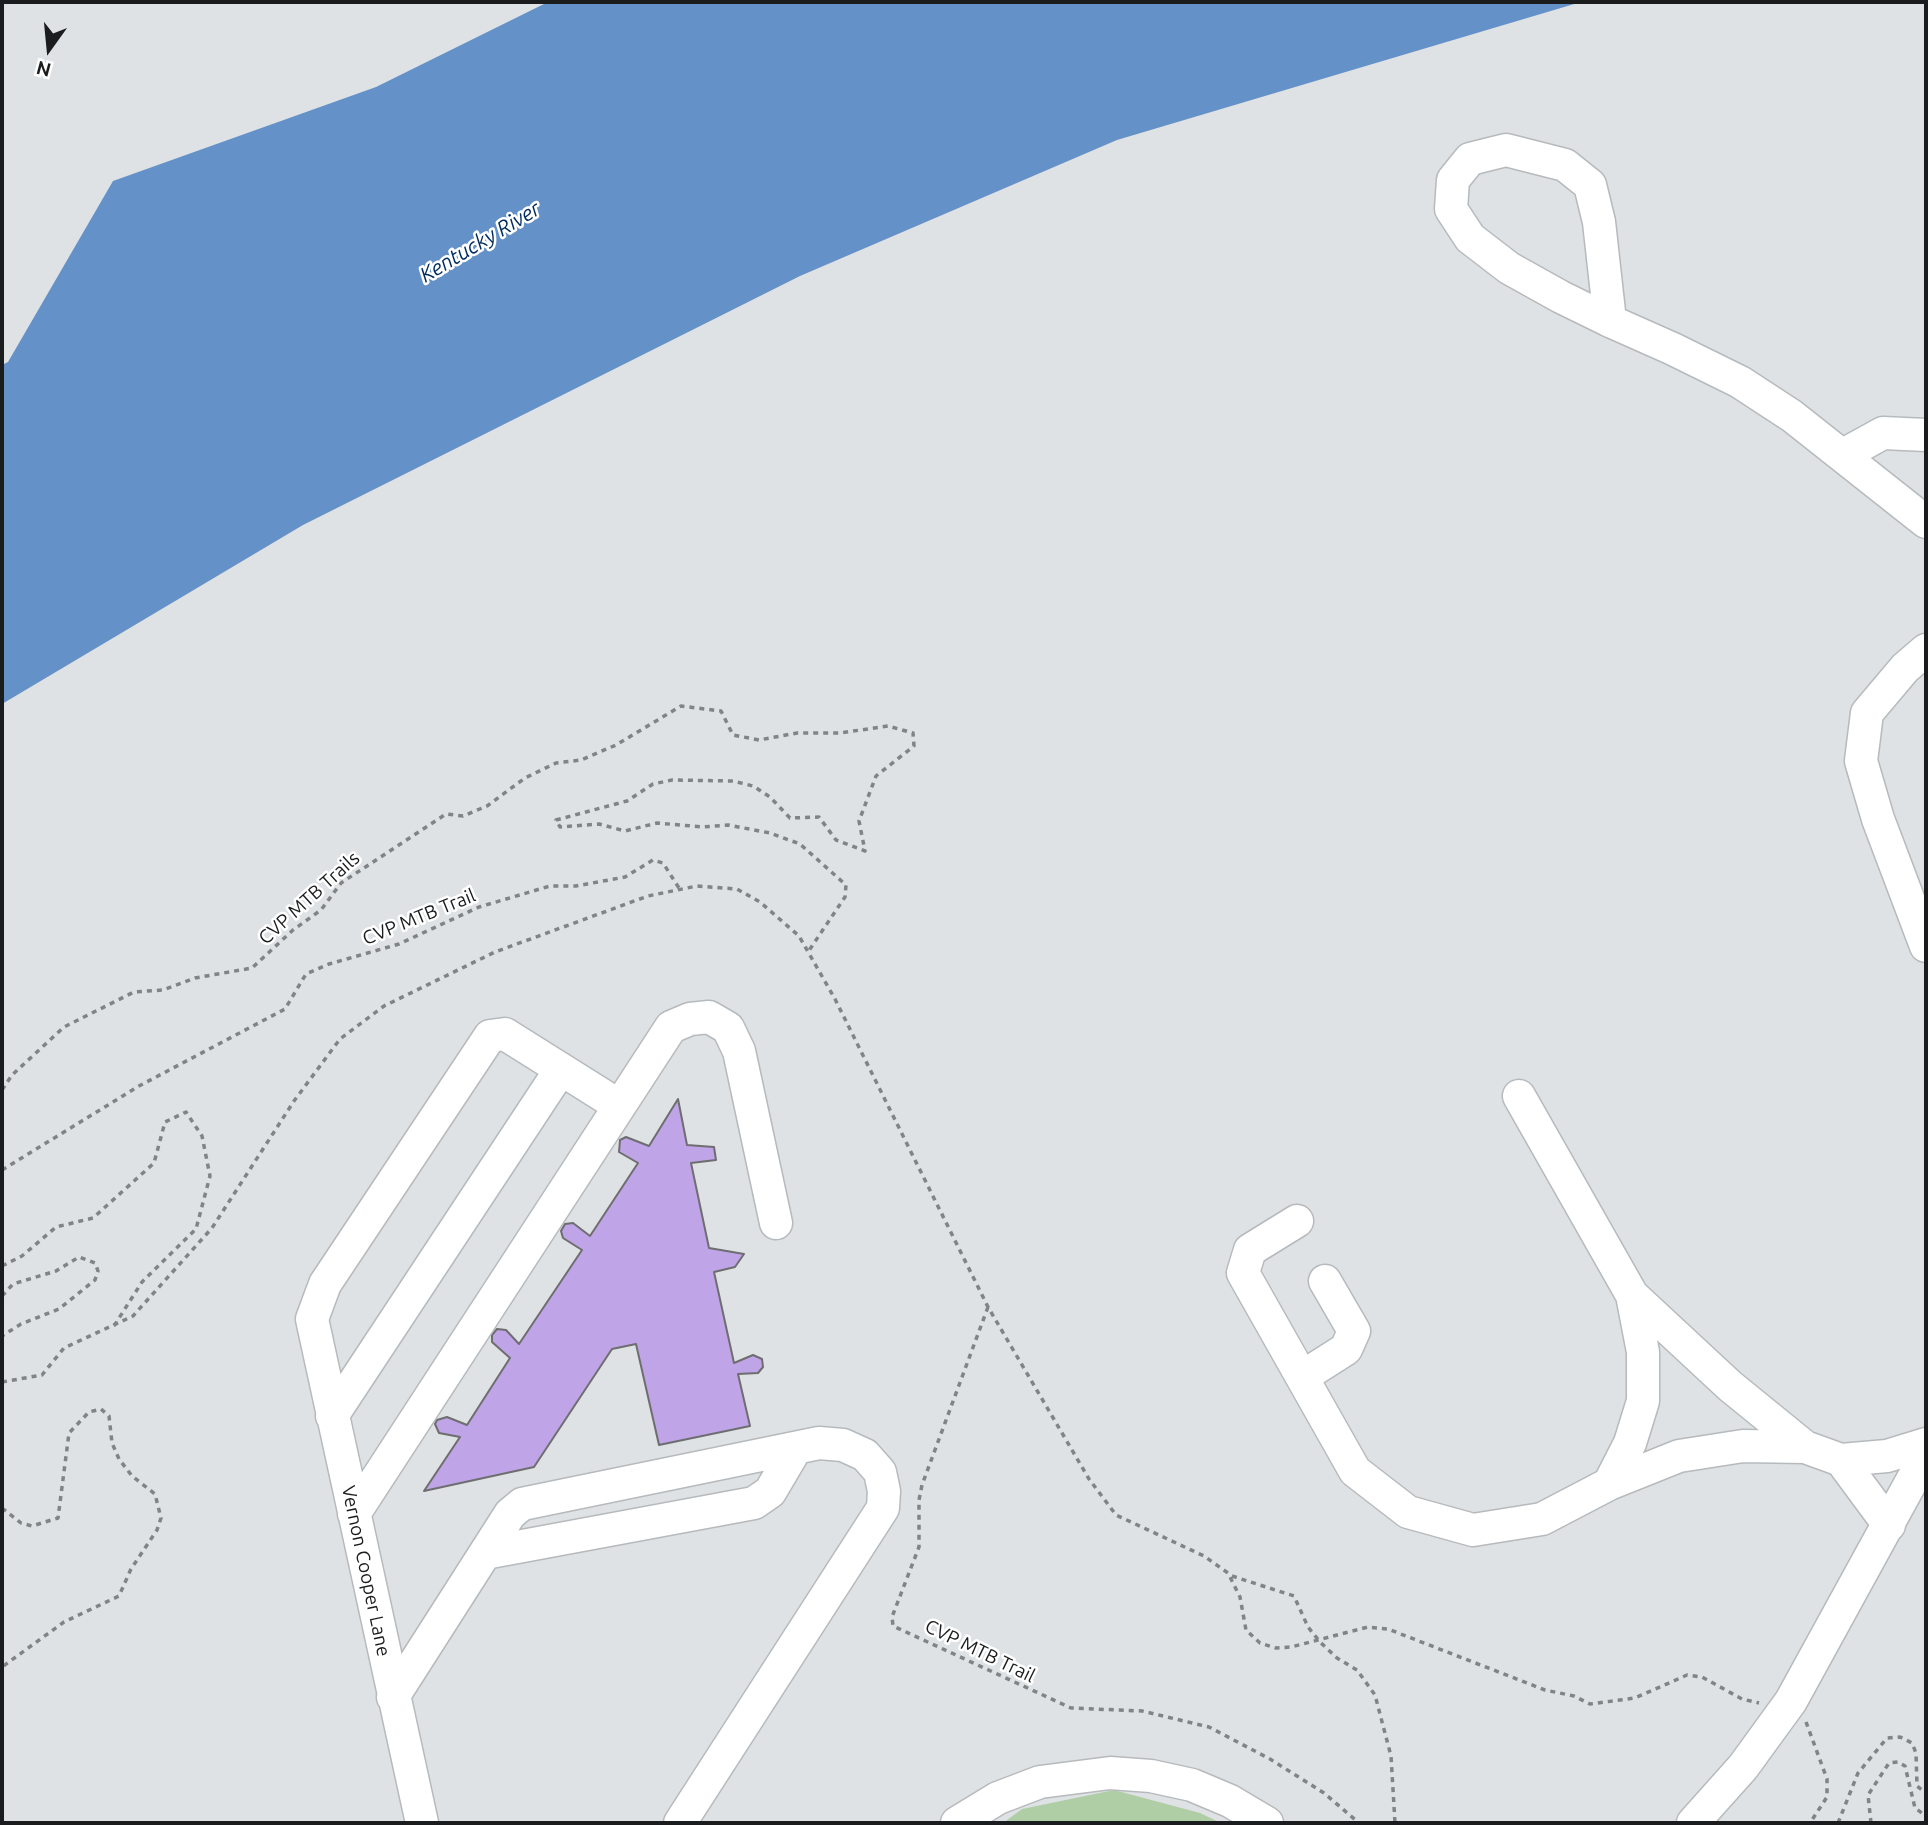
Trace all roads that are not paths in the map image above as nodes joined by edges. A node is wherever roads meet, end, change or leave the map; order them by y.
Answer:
1 (1610, 321) junction
2 (1926, 435) edge
3 (1843, 455) junction
4 (1926, 522) edge
5 (1926, 650) edge
6 (1926, 946) edge
7 (561, 1069) junction
8 (1519, 1096) dead end
9 (618, 1105) junction
10 (1297, 1220) dead end
11 (776, 1223) dead end
12 (1325, 1282) dead end
13 (1632, 1295) junction
14 (1302, 1377) junction
15 (332, 1416) junction
16 (1926, 1444) edge
17 (1804, 1447) junction
18 (796, 1448) junction
19 (1926, 1455) edge
20 (1841, 1461) junction
21 (1609, 1484) junction
22 (354, 1514) junction
23 (1889, 1525) junction
24 (485, 1553) junction
25 (393, 1697) junction
26 (422, 1823) edge
27 (680, 1823) edge
28 (957, 1823) edge
29 (1267, 1823) edge
30 (1693, 1823) edge

1 - 1 street
1 - 3 street
2 - 3 street
3 - 4 street
5 - 6 street
7 - 9 street
7 - 15 street
7 - 15 street, Vernon Cooper Lane
8 - 13 street
9 - 11 street
9 - 22 street
10 - 14 street
12 - 14 street
13 - 17 street
13 - 21 street
14 - 21 street
15 - 22 street, Vernon Cooper Lane
16 - 20 street
17 - 20 street
17 - 21 street
18 - 24 street
18 - 24 street
18 - 27 street
19 - 23 street
20 - 23 street
22 - 25 street, Vernon Cooper Lane
23 - 30 street
24 - 25 street
25 - 26 street, Vernon Cooper Lane
28 - 29 street

